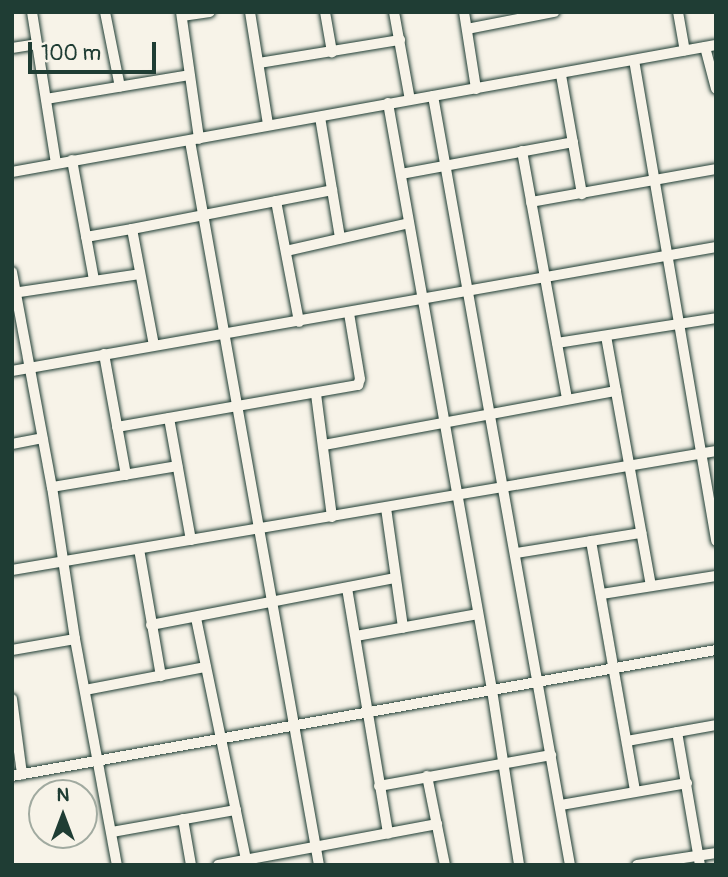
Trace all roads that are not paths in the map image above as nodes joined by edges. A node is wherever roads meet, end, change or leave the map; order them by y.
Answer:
1 (32, 12) edge
2 (105, 12) edge
3 (210, 12) edge
4 (250, 12) edge
5 (325, 12) edge
6 (394, 12) edge
7 (464, 12) edge
8 (554, 12) edge
9 (678, 12) edge
10 (541, 13) edge
11 (182, 14) edge
12 (467, 29) junction
13 (400, 40) junction
14 (37, 44) junction
15 (711, 46) edge
16 (12, 48) edge
17 (685, 50) junction
18 (332, 52) junction
19 (634, 60) junction
20 (259, 63) junction
21 (189, 75) junction
22 (561, 75) junction
23 (120, 87) junction
24 (477, 89) junction
25 (716, 89) edge
26 (433, 96) junction
27 (46, 99) junction
28 (410, 100) junction
29 (388, 103) junction
30 (320, 117) junction
31 (268, 125) junction
32 (195, 140) junction
33 (573, 142) junction
34 (522, 151) junction
35 (72, 160) junction
36 (56, 163) junction
37 (444, 165) junction
38 (716, 169) edge
39 (12, 172) edge
40 (401, 174) junction
41 (653, 181) junction
42 (332, 190) junction
43 (582, 194) junction
44 (276, 201) junction
45 (531, 202) junction
46 (205, 214) junction
47 (410, 223) junction
48 (132, 229) junction
49 (86, 237) junction
50 (340, 238) junction
51 (716, 247) edge
52 (286, 251) junction
53 (669, 256) junction
54 (12, 272) edge
55 (140, 274) junction
56 (544, 276) junction
57 (94, 280) junction
58 (469, 292) junction
59 (14, 293) edge
60 (423, 300) junction
61 (349, 313) junction
62 (716, 318) edge
63 (299, 322) junction
64 (680, 325) junction
65 (226, 333) junction
66 (606, 336) junction
67 (557, 343) junction
68 (154, 345) junction
69 (104, 354) junction
70 (30, 369) junction
71 (12, 371) edge
72 (615, 391) junction
73 (316, 394) junction
74 (567, 398) junction
75 (239, 407) junction
76 (490, 413) junction
77 (169, 418) junction
78 (444, 423) junction
79 (117, 427) junction
80 (42, 438) junction
81 (12, 444) edge
82 (324, 445) junction
83 (716, 451) edge
84 (699, 454) junction
85 (629, 465) junction
86 (177, 466) junction
87 (126, 475) junction
88 (52, 487) junction
89 (505, 488) junction
90 (456, 496) junction
91 (386, 508) junction
92 (332, 517) junction
93 (260, 529) junction
94 (641, 533) junction
95 (191, 540) junction
96 (591, 541) junction
97 (716, 541) edge
98 (139, 549) junction
99 (516, 553) junction
100 (64, 562) junction
101 (12, 570) edge
102 (716, 576) edge
103 (396, 578) junction
104 (651, 586) junction
105 (347, 588) junction
106 (602, 594) junction
107 (272, 602) junction
108 (478, 614) junction
109 (196, 618) junction
110 (151, 625) junction
111 (403, 628) junction
112 (356, 636) junction
113 (75, 639) junction
114 (12, 650) edge
115 (716, 650) edge
116 (206, 667) junction
117 (614, 668) junction
118 (161, 676) junction
119 (538, 681) junction
120 (85, 690) junction
121 (492, 690) junction
122 (12, 699) edge
123 (369, 711) junction
124 (295, 723) junction
125 (716, 725) edge
126 (677, 732) junction
127 (220, 737) junction
128 (627, 741) junction
129 (551, 755) junction
130 (98, 758) junction
131 (504, 764) junction
132 (17, 775) edge
133 (427, 776) junction
134 (687, 783) junction
135 (379, 786) junction
136 (635, 790) junction
137 (561, 805) junction
138 (236, 810) junction
139 (183, 819) junction
140 (438, 824) junction
141 (112, 832) junction
142 (388, 834) junction
143 (316, 848) junction
144 (716, 853) edge
145 (246, 860) junction
146 (699, 860) edge
147 (117, 865) edge
148 (191, 865) edge
149 (218, 865) edge
150 (319, 865) edge
151 (445, 865) edge
152 (519, 865) edge
153 (570, 865) edge
154 (638, 865) edge

1 - 14 street
2 - 23 street
3 - 11 street
4 - 20 street
5 - 18 street
6 - 13 street
7 - 12 street
8 - 10 street
9 - 17 street
10 - 12 street
11 - 21 street
12 - 24 street
13 - 18 street
13 - 28 street
14 - 16 street
14 - 27 street
15 - 17 street
15 - 25 street
17 - 19 street
18 - 20 street
19 - 22 street
19 - 41 street
20 - 31 street
21 - 23 street
21 - 32 street
22 - 24 street
22 - 33 street
23 - 27 street
24 - 26 street
26 - 28 street
26 - 37 street
27 - 36 street
28 - 29 street
29 - 30 street
29 - 40 street
30 - 31 street
30 - 42 street
31 - 32 street
32 - 35 street
32 - 46 street
33 - 34 street
33 - 43 street
34 - 37 street
34 - 45 street
35 - 36 street
35 - 49 street
36 - 39 street
37 - 40 street
37 - 58 street
38 - 41 street
40 - 47 street
41 - 43 street
41 - 53 street
42 - 44 street
42 - 50 street
43 - 45 street
44 - 46 street
44 - 52 street
45 - 56 street
46 - 48 street
46 - 65 street
47 - 50 street
47 - 60 street
48 - 49 street
48 - 55 street
49 - 57 street
50 - 52 street
51 - 53 street
52 - 63 street
53 - 56 street
53 - 64 street
54 - 59 street
55 - 57 street
55 - 68 street
56 - 58 street
56 - 67 street
57 - 59 street
58 - 60 street
58 - 76 street
59 - 70 street
60 - 61 street
60 - 78 street
61 - 63 street
61 - 73 street
62 - 64 street
63 - 65 street
64 - 66 street
64 - 84 street
65 - 68 street
65 - 75 street
66 - 67 street
66 - 72 street
67 - 74 street
68 - 69 street
69 - 70 street
69 - 79 street
70 - 71 street
70 - 80 street
72 - 74 street
72 - 85 street
73 - 75 street
73 - 82 street
74 - 76 street
75 - 77 street
75 - 93 street
76 - 78 street
76 - 89 street
77 - 79 street
77 - 86 street
78 - 82 street
78 - 90 street
79 - 87 street
80 - 81 street
80 - 88 street
82 - 92 street
83 - 84 street
84 - 85 street
84 - 97 street
85 - 89 street
85 - 94 street
86 - 87 street
86 - 95 street
87 - 88 street
88 - 100 street
89 - 90 street
89 - 99 street
90 - 91 street
90 - 108 street
91 - 92 street
91 - 103 street
92 - 93 street
93 - 95 street
93 - 107 street
94 - 96 street
94 - 104 street
95 - 98 street
96 - 99 street
96 - 106 street
98 - 100 street
98 - 110 street
99 - 119 street
100 - 101 street
100 - 113 street
102 - 104 street
103 - 105 street
103 - 111 street
104 - 106 street
105 - 107 street
105 - 112 street
106 - 117 street
107 - 109 street
107 - 124 street
108 - 111 street
108 - 121 street
109 - 110 street
109 - 116 street
110 - 118 street
111 - 112 street
112 - 123 street
113 - 114 street
113 - 120 street
115 - 117 street
116 - 118 street
116 - 127 street
117 - 119 street
117 - 128 street
118 - 120 street
119 - 121 street
119 - 129 street
120 - 130 street
121 - 123 street
121 - 131 street
122 - 132 street
123 - 124 street
123 - 135 street
124 - 127 street
124 - 143 street
125 - 126 street
126 - 128 street
126 - 134 street
127 - 130 street
127 - 138 street
128 - 136 street
129 - 131 street
129 - 137 street
130 - 132 street
130 - 141 street
131 - 133 street
131 - 152 street
133 - 135 street
133 - 140 street
134 - 136 street
134 - 146 street
135 - 142 street
136 - 137 street
137 - 153 street
138 - 139 street
138 - 145 street
139 - 141 street
139 - 148 street
140 - 142 street
140 - 151 street
141 - 147 street
142 - 143 street
143 - 145 street
143 - 150 street
144 - 146 street
145 - 149 street
146 - 154 street

